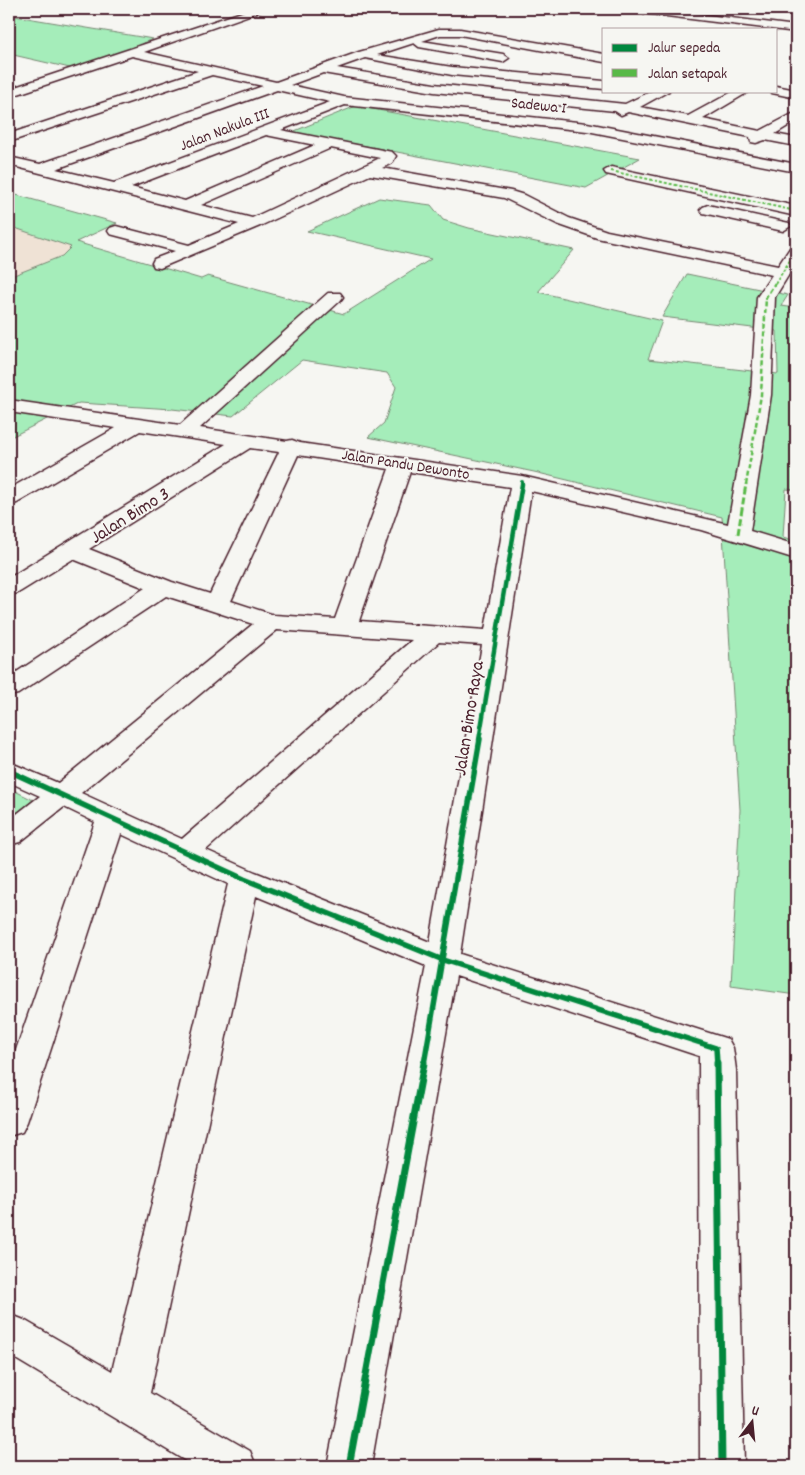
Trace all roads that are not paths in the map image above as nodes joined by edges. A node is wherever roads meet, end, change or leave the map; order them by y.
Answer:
1 (258, 9) edge
2 (634, 9) edge
3 (796, 29) edge
4 (407, 42) junction
5 (130, 52) junction
6 (363, 55) junction
7 (153, 57) junction
8 (602, 58) edge
9 (516, 59) dead end
10 (555, 62) dead end
11 (93, 64) junction
12 (602, 66) edge
13 (117, 69) junction
14 (322, 70) junction
15 (211, 71) junction
16 (602, 84) edge
17 (276, 86) junction
18 (13, 90) edge
19 (778, 90) edge
20 (661, 92) edge
21 (742, 92) edge
22 (796, 94) edge
23 (344, 101) junction
24 (9, 104) edge
25 (626, 108) junction
26 (796, 117) edge
27 (690, 121) junction
28 (587, 127) junction
29 (266, 131) junction
30 (570, 136) dead end
31 (762, 136) junction
32 (9, 138) edge
33 (796, 142) edge
34 (331, 143) junction
35 (726, 155) junction
36 (9, 161) edge
37 (796, 168) edge
38 (41, 169) junction
39 (368, 170) junction
40 (611, 171) dead end
41 (115, 188) junction
42 (186, 206) junction
43 (708, 210) dead end
44 (796, 211) edge
45 (254, 223) junction
46 (796, 229) edge
47 (116, 231) dead end
48 (191, 250) junction
49 (796, 251) edge
50 (160, 263) dead end
51 (782, 272) junction
52 (334, 297) dead end
53 (9, 406) edge
54 (136, 425) junction
55 (184, 432) junction
56 (248, 440) junction
57 (292, 446) junction
58 (402, 463) junction
59 (522, 482) junction
60 (9, 498) edge
61 (738, 534) junction
62 (72, 550) junction
63 (796, 552) edge
64 (163, 587) junction
65 (9, 588) edge
66 (218, 605) junction
67 (271, 622) junction
68 (344, 628) junction
69 (433, 634) junction
70 (496, 638) junction
71 (9, 688) edge
72 (9, 770) edge
73 (61, 795) junction
74 (111, 818) junction
75 (9, 835) edge
76 (186, 851) junction
77 (244, 879) junction
78 (443, 960) junction
79 (9, 1122) edge
80 (9, 1333) edge
81 (126, 1403) junction
82 (234, 1466) edge
83 (349, 1466) edge
84 (722, 1466) edge

1 - 5 street
2 - 3 street
4 - 6 street
4 - 8 street
4 - 9 street
5 - 7 street, Sadewa I
5 - 11 street
6 - 14 street
6 - 16 street
7 - 13 street
7 - 15 street, Sadewa I
10 - 12 street
11 - 13 street
11 - 18 street
13 - 24 street
14 - 17 street
14 - 25 street
15 - 17 street, Sadewa I
15 - 32 street
17 - 23 street, Sadewa I
17 - 38 street
19 - 22 street
20 - 25 street
21 - 27 street
23 - 28 street, Sadewa I
23 - 29 street, Jalan Nakula III
25 - 27 street
25 - 28 street
26 - 31 street
27 - 31 street
28 - 30 street
28 - 35 street, Sadewa I
29 - 34 street
29 - 41 street, Jalan Nakula III
31 - 33 street
31 - 35 street
34 - 39 street
34 - 42 street
35 - 37 street, Sadewa I
36 - 38 street
38 - 41 street
39 - 45 street
39 - 51 street
40 - 44 street
41 - 42 street
42 - 45 street
43 - 46 street
45 - 48 street
47 - 48 street
48 - 50 street
49 - 51 street
51 - 61 street
52 - 55 street
53 - 54 street, Jalan Pandu Dewonto
54 - 55 street, Jalan Pandu Dewonto
54 - 60 street
55 - 56 street, Jalan Pandu Dewonto
56 - 57 street, Jalan Pandu Dewonto
56 - 62 street, Jalan Bimo 3
57 - 58 street, Jalan Pandu Dewonto
57 - 66 street
58 - 59 street, Jalan Pandu Dewonto
58 - 68 street
59 - 61 street, Jalan Pandu Dewonto
59 - 70 street, Jalan Bimo Raya
61 - 63 street, Jalan Pandu Dewonto
62 - 64 street
62 - 65 street, Jalan Bimo 3
64 - 66 street
64 - 71 street
66 - 67 street
67 - 68 street
67 - 73 street
68 - 69 street
69 - 70 street
69 - 76 street
70 - 78 street, Jalan Bimo Raya
72 - 73 street
73 - 74 street
73 - 75 street
74 - 76 street
74 - 79 street
76 - 77 street
77 - 78 street
77 - 81 street
78 - 83 street, Jalan Bimo Raya
78 - 84 street
80 - 81 street
81 - 82 street

